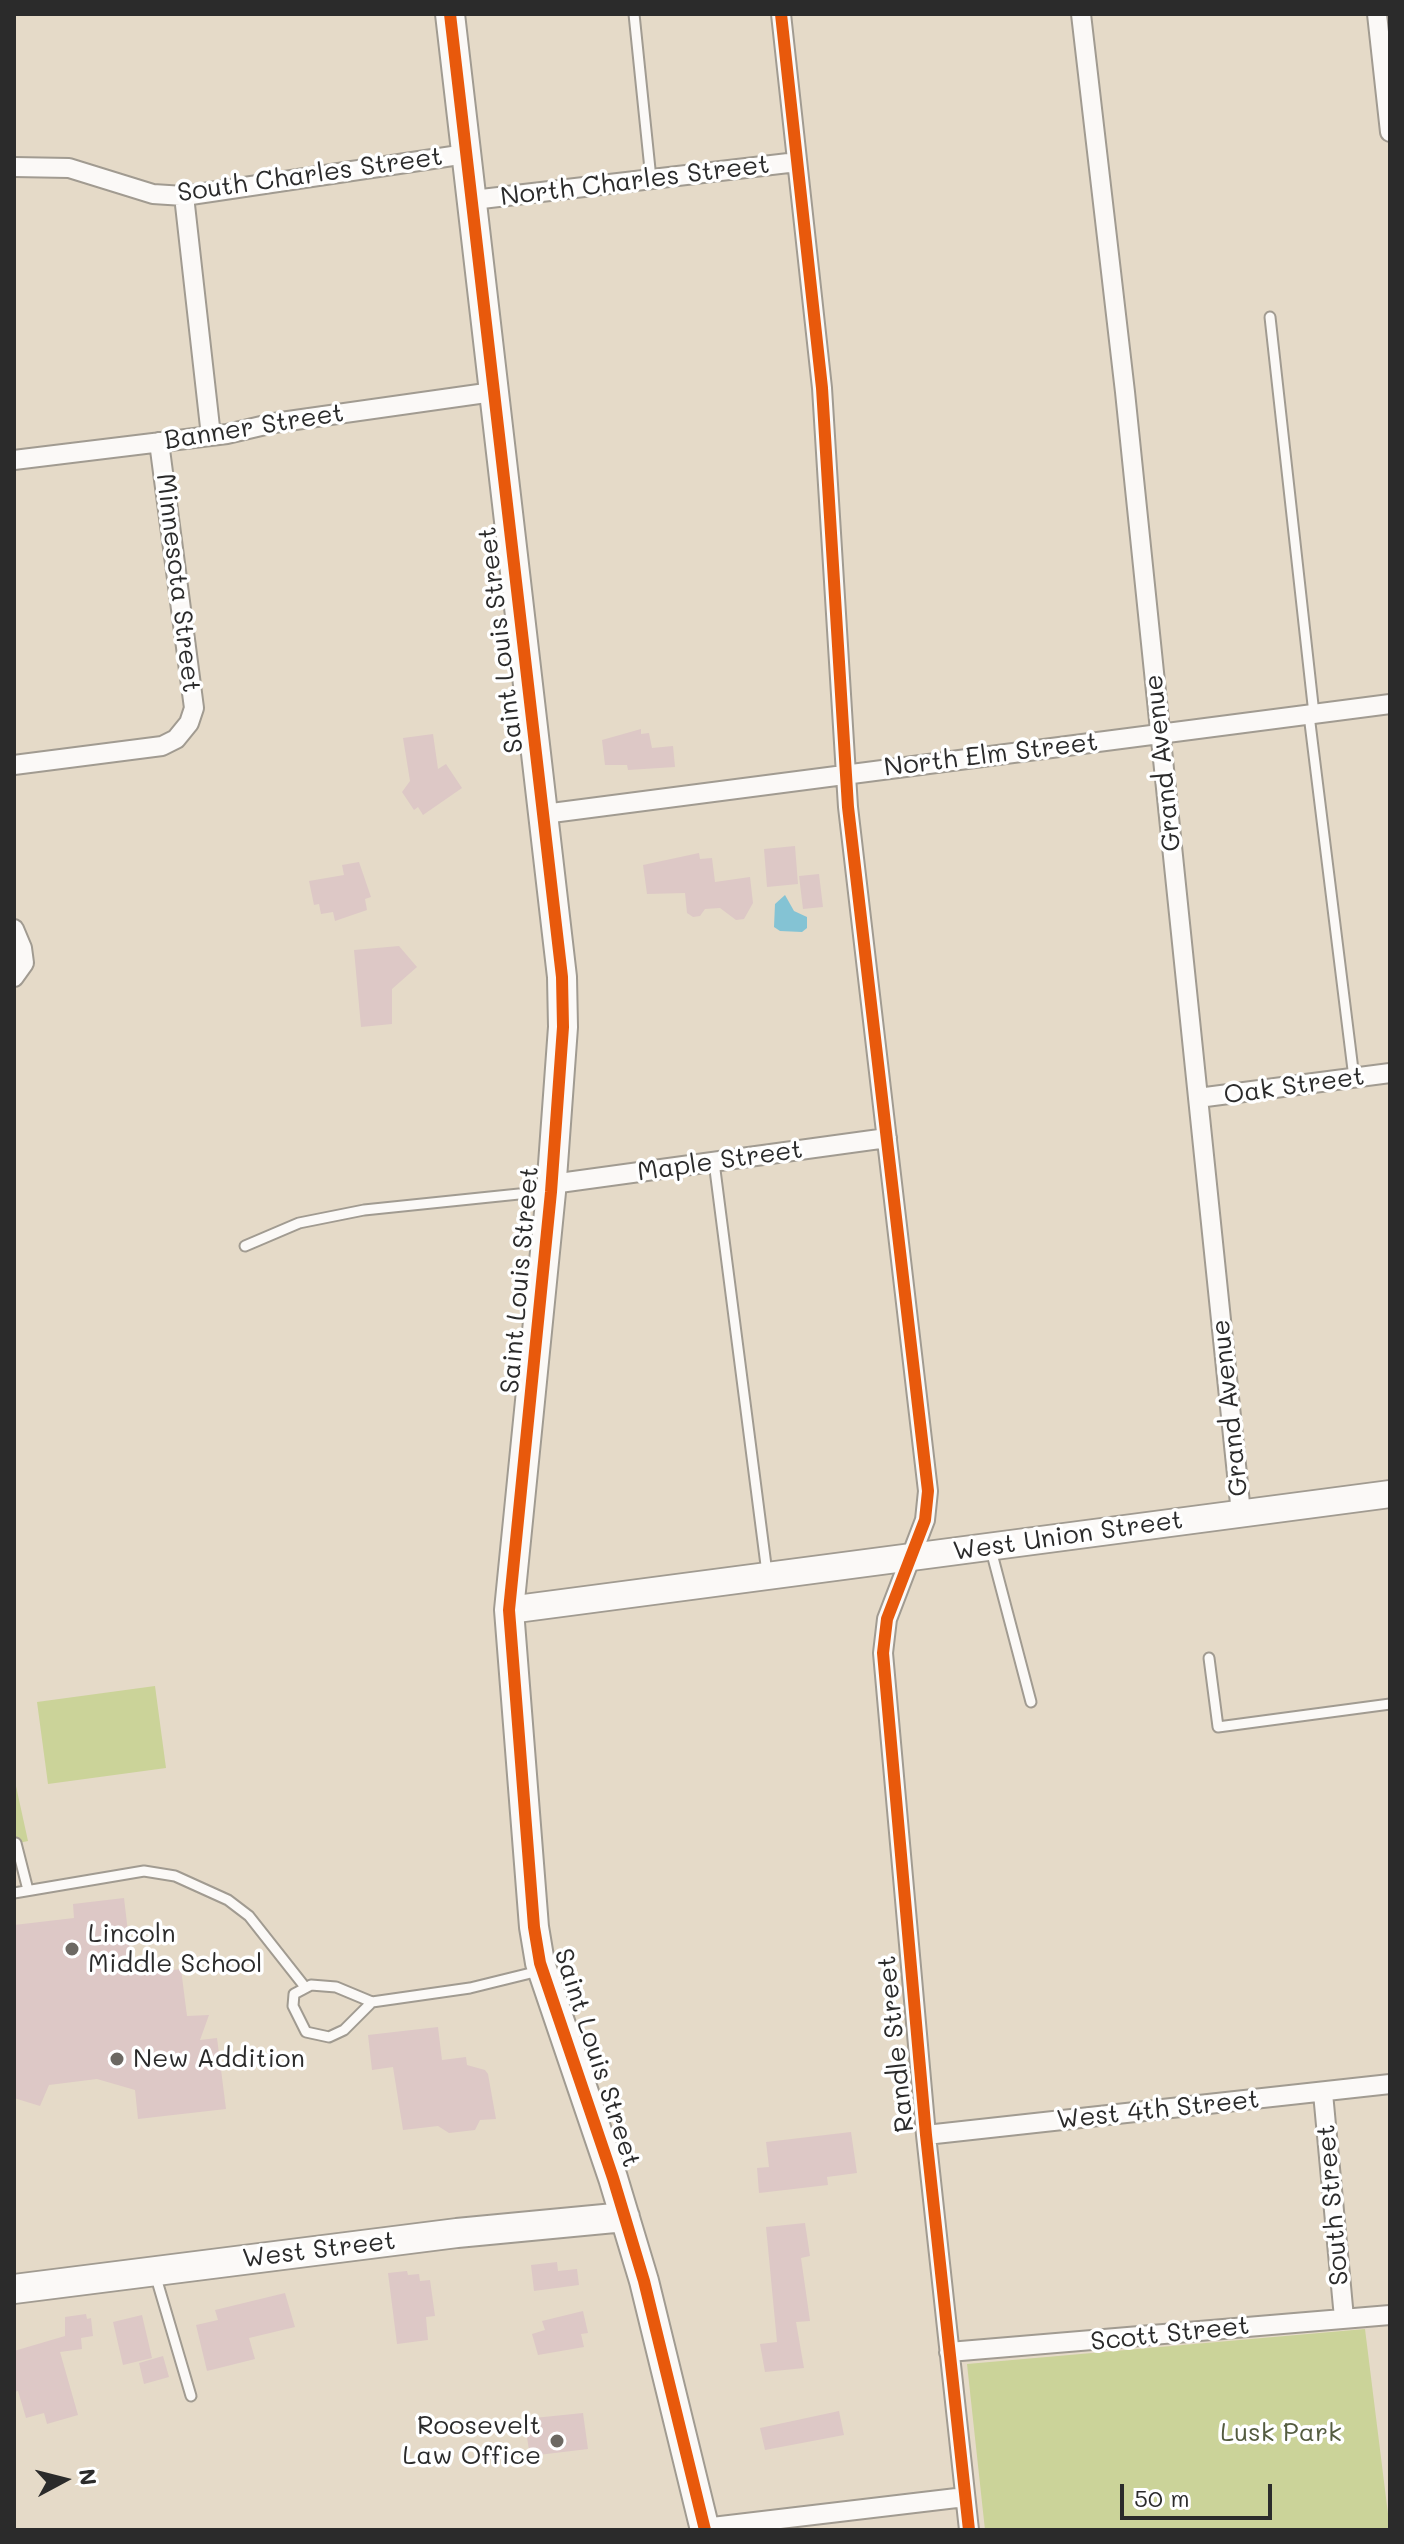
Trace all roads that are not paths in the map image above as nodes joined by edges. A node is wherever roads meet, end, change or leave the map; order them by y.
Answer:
1 (450, 14) edge
2 (634, 14) edge
3 (781, 14) edge
4 (1081, 14) edge
5 (1377, 14) edge
6 (1390, 132) edge
7 (466, 154) junction
8 (797, 162) junction
9 (14, 167) edge
10 (651, 179) junction
11 (184, 196) junction
12 (473, 200) junction
13 (1270, 317) dead end
14 (493, 392) junction
15 (211, 436) junction
16 (159, 442) junction
17 (14, 460) edge
18 (1390, 704) edge
19 (1312, 714) junction
20 (1160, 734) junction
21 (14, 765) edge
22 (845, 773) junction
23 (544, 814) junction
24 (14, 929) edge
25 (14, 977) edge
26 (1390, 1073) edge
27 (1354, 1078) junction
28 (1198, 1098) junction
29 (887, 1138) junction
30 (714, 1162) junction
31 (552, 1188) junction
32 (245, 1246) dead end
33 (1390, 1494) edge
34 (1241, 1513) junction
35 (990, 1547) junction
36 (910, 1558) junction
37 (767, 1576) junction
38 (509, 1610) junction
39 (1209, 1658) dead end
40 (1031, 1702) dead end
41 (1390, 1704) edge
42 (16, 1843) dead end
43 (28, 1890) junction
44 (14, 1893) edge
45 (543, 1970) junction
46 (305, 1987) junction
47 (372, 2002) junction
48 (1390, 2084) edge
49 (1323, 2093) junction
50 (926, 2135) junction
51 (625, 2217) junction
52 (154, 2271) junction
53 (14, 2289) edge
54 (1390, 2315) edge
55 (1344, 2318) junction
56 (949, 2352) junction
57 (191, 2396) dead end
58 (965, 2497) junction
59 (704, 2529) edge
60 (969, 2530) edge

1 - 7 main road, Saint Louis Street
2 - 10 lane
3 - 8 street, Randle Street
4 - 20 street, Grand Avenue
5 - 6 street
7 - 11 street, South Charles Street
7 - 12 main road, Saint Louis Street
8 - 10 street, North Charles Street
8 - 22 street, Randle Street
9 - 11 street, South Charles Street
10 - 12 street, North Charles Street
11 - 15 street
12 - 14 main road, Saint Louis Street
13 - 19 lane
14 - 15 street, Banner Street
14 - 23 main road, Saint Louis Street
15 - 16 street, Banner Street
16 - 17 street, Banner Street
16 - 21 street, Minnesota Street
18 - 19 street, North Elm Street
19 - 20 street, North Elm Street
19 - 27 lane
20 - 22 street, North Elm Street
20 - 28 street, Grand Avenue
22 - 23 street, North Elm Street
22 - 29 street, Randle Street
23 - 31 main road, Saint Louis Street
24 - 25 street
26 - 27 street, Oak Street
27 - 28 street, Oak Street
28 - 34 street, Grand Avenue
29 - 30 street, Maple Street
29 - 36 street, Randle Street
30 - 31 street, Maple Street
30 - 37 lane
31 - 32 lane
31 - 38 main road, Saint Louis Street
33 - 34 street, West Union Street
34 - 35 street, West Union Street
35 - 36 street, West Union Street
35 - 40 lane
36 - 37 street, West Union Street
36 - 50 street, Randle Street
37 - 38 street, West Union Street
38 - 45 main road, Saint Louis Street
39 - 41 lane
42 - 43 lane
43 - 44 lane
43 - 46 lane
45 - 47 lane
45 - 51 main road, Saint Louis Street
46 - 47 lane
46 - 47 lane
48 - 49 street, West 4th Street
49 - 50 street, West 4th Street
49 - 55 street, South Street
50 - 56 street, Randle Street
51 - 52 main road, West Street
51 - 59 main road, Saint Louis Street
52 - 53 main road, West Street
52 - 57 lane
54 - 55 street, Scott Street
55 - 56 street, Scott Street
56 - 58 street, Randle Street
58 - 59 street
58 - 60 street, Randle Street

